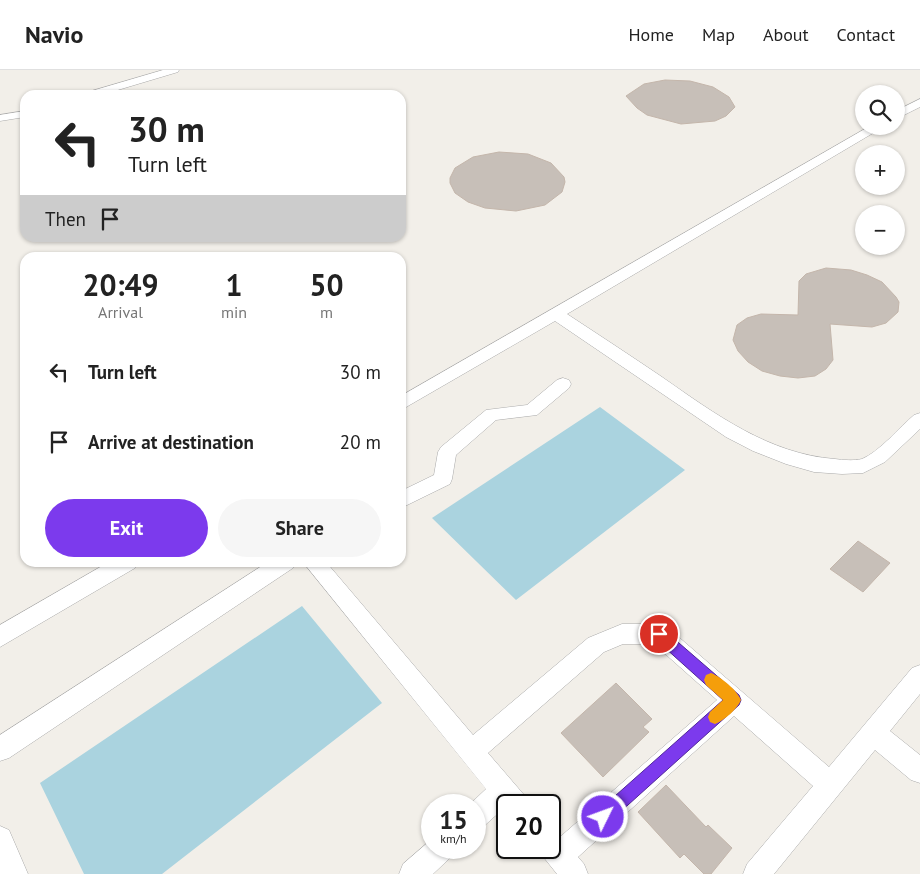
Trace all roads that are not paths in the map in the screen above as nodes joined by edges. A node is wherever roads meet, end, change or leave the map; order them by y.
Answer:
1 (174, 70) edge
2 (106, 90) edge
3 (920, 102) edge
4 (905, 111) edge
5 (20, 115) edge
6 (0, 118) edge
7 (864, 135) edge
8 (556, 314) junction
9 (563, 384) dead end
10 (406, 401) edge
11 (920, 419) edge
12 (406, 498) edge
13 (119, 567) edge
14 (278, 567) edge
15 (317, 567) edge
16 (0, 637) edge
17 (920, 676) edge
18 (734, 700) junction
19 (873, 733) junction
20 (0, 749) edge
21 (472, 752) junction
22 (920, 771) edge
23 (830, 785) junction
24 (507, 794) edge
25 (0, 839) edge
26 (430, 859) edge
27 (561, 859) edge
28 (14, 874) edge
29 (413, 874) edge
30 (756, 874) edge

1 - 2 lane
3 - 4 lane
5 - 6 lane
7 - 8 lane
8 - 10 lane
8 - 11 lane
9 - 12 lane
13 - 16 lane
14 - 20 lane
15 - 21 lane
17 - 19 lane
18 - 21 lane
18 - 23 lane
18 - 27 lane
19 - 22 lane
19 - 23 lane
21 - 24 lane
23 - 30 lane
25 - 28 lane
26 - 29 lane

